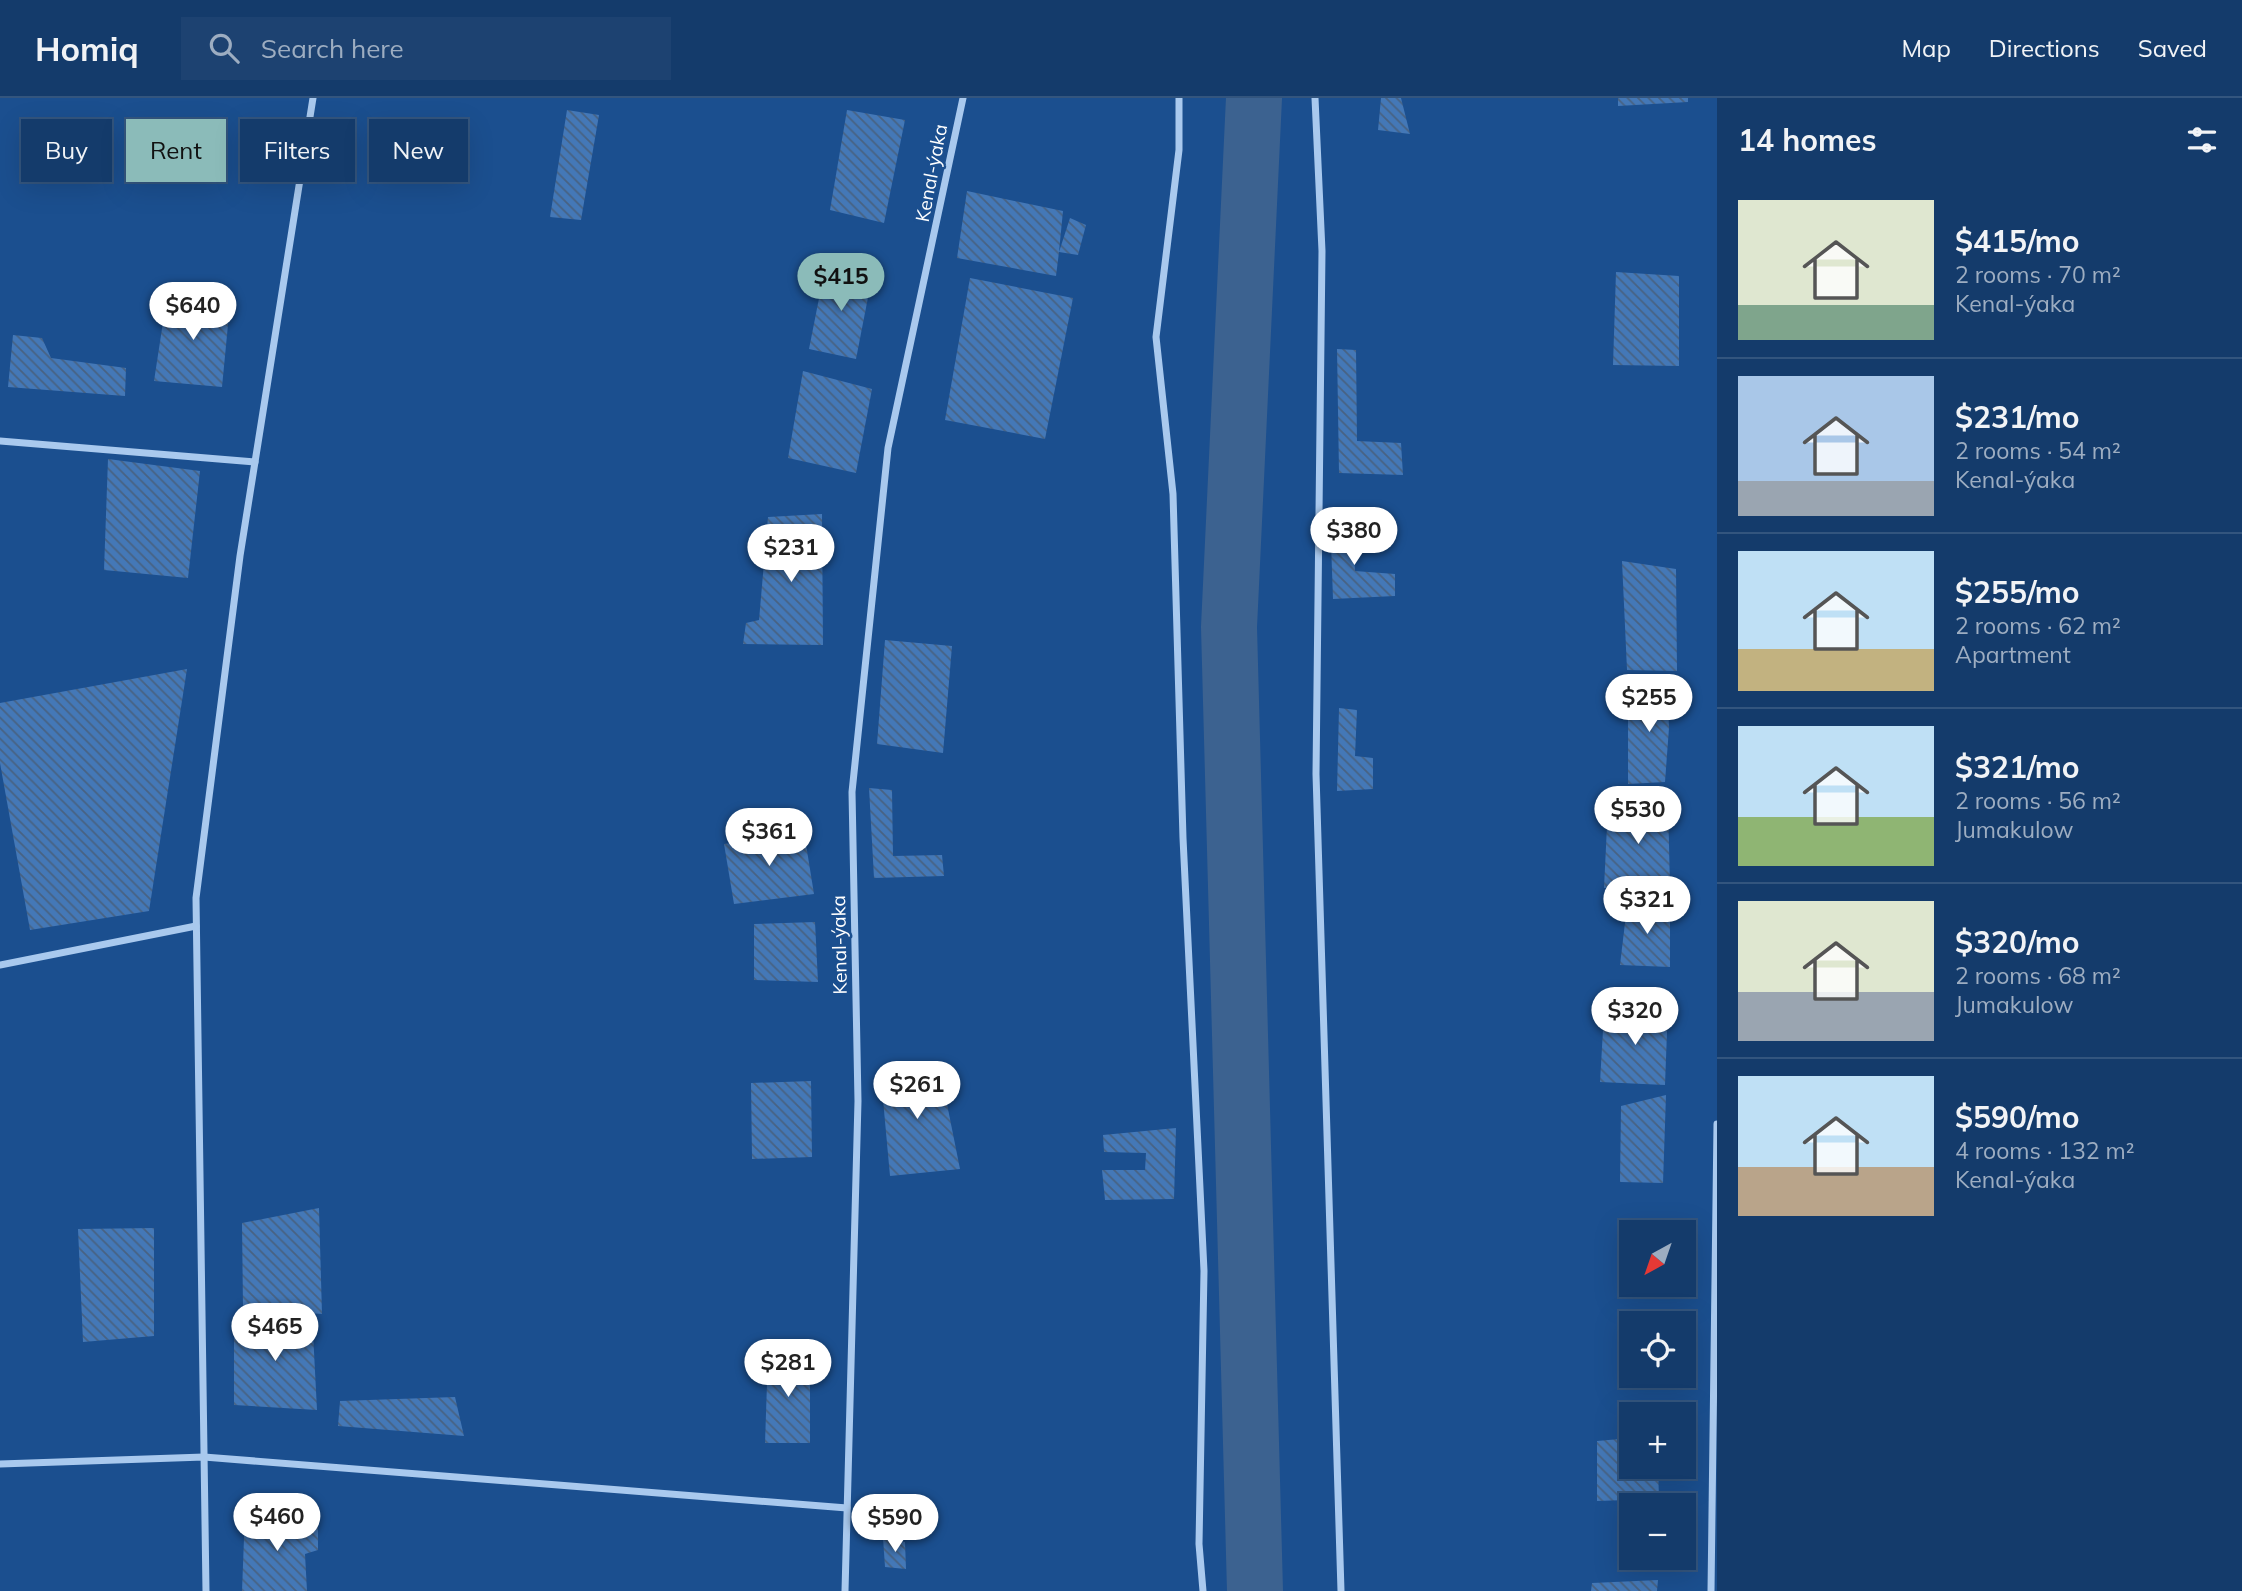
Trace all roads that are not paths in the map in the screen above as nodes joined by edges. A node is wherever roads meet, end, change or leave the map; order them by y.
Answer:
1 (313, 98) edge
2 (963, 98) edge
3 (1179, 98) edge
4 (1315, 98) edge
5 (0, 441) edge
6 (255, 462) junction
7 (196, 926) junction
8 (0, 965) edge
9 (1717, 1124) edge
10 (204, 1457) junction
11 (0, 1464) edge
12 (847, 1507) junction
13 (206, 1591) edge
14 (845, 1591) edge
15 (1203, 1591) edge
16 (1341, 1591) edge
17 (1711, 1591) edge

1 - 6 street
2 - 12 street, Kenal-ýaka
3 - 15 street
4 - 16 street
5 - 6 street
6 - 7 street
7 - 8 street
7 - 10 street
9 - 17 street
10 - 11 street
10 - 12 street
10 - 13 street
12 - 14 street, Kenal-ýaka

